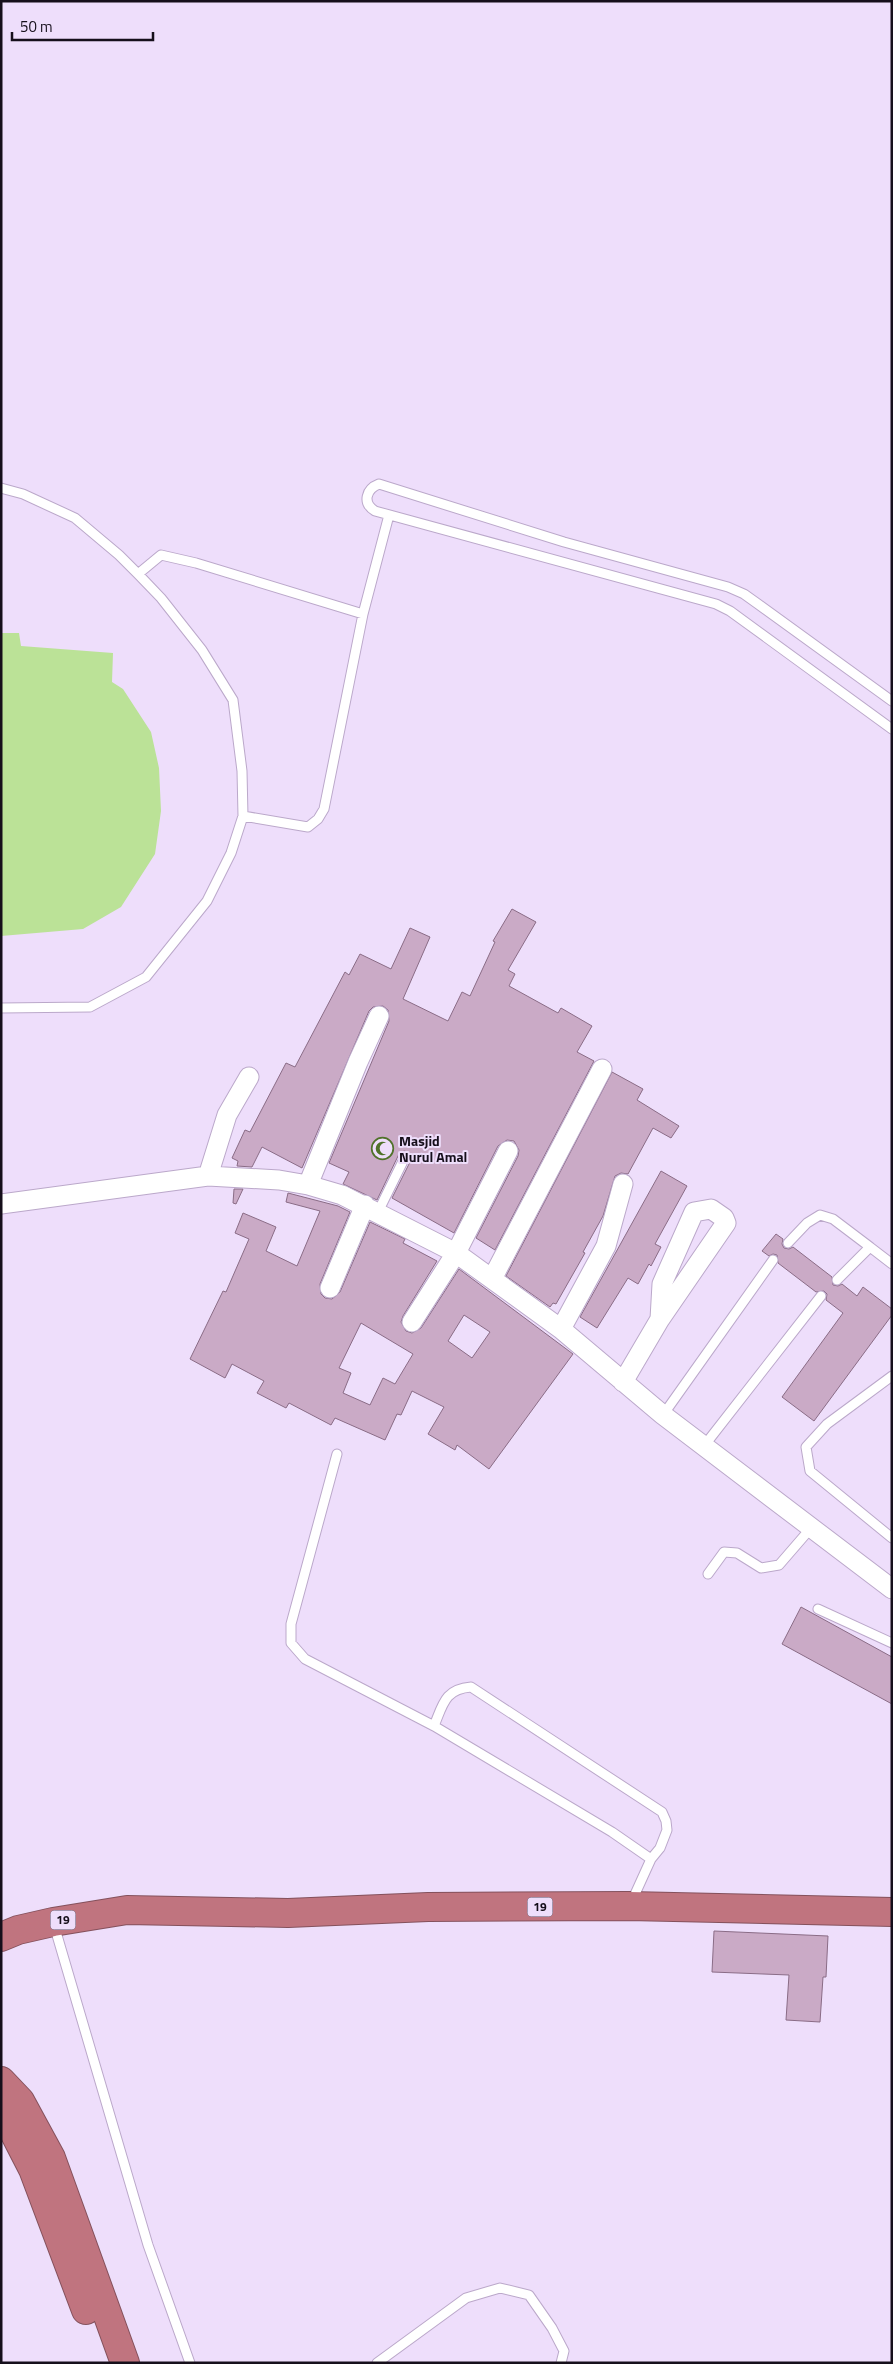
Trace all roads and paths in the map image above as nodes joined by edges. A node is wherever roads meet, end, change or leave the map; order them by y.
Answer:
1 (1, 488) edge
2 (389, 515) junction
3 (138, 574) junction
4 (363, 614) junction
5 (892, 701) edge
6 (892, 729) edge
7 (243, 816) junction
8 (1, 1008) edge
9 (379, 1016) dead end
10 (602, 1069) dead end
11 (250, 1077) dead end
12 (508, 1151) dead end
13 (405, 1157) dead end
14 (208, 1176) junction
15 (308, 1184) junction
16 (623, 1184) dead end
17 (1, 1204) edge
18 (372, 1209) junction
19 (788, 1243) dead end
20 (870, 1247) junction
21 (456, 1253) junction
22 (774, 1260) dead end
23 (892, 1264) edge
24 (492, 1279) junction
25 (837, 1280) dead end
26 (330, 1288) dead end
27 (821, 1296) dead end
28 (660, 1319) junction
29 (412, 1322) dead end
30 (561, 1329) junction
31 (892, 1376) edge
32 (623, 1382) junction
33 (663, 1415) junction
34 (704, 1446) junction
35 (337, 1454) dead end
36 (811, 1528) junction
37 (892, 1538) edge
38 (708, 1574) dead end
39 (892, 1589) edge
40 (818, 1609) dead end
41 (892, 1643) edge
42 (434, 1726) junction
43 (651, 1858) junction
44 (629, 1906) junction
45 (892, 1912) edge
46 (53, 1922) junction
47 (1, 1937) edge
48 (1, 2081) edge
49 (1, 2107) edge
50 (105, 2363) edge
51 (125, 2363) edge
52 (190, 2363) edge
53 (378, 2363) edge
54 (561, 2363) edge

1 - 3 lane
2 - 4 lane
2 - 5 lane
2 - 6 lane
3 - 4 lane
3 - 7 lane
4 - 7 lane
7 - 8 lane
9 - 15 street
10 - 24 street
11 - 14 street
12 - 21 street
13 - 18 lane
14 - 15 street
14 - 17 street
15 - 18 street
16 - 30 street
18 - 21 street
18 - 26 street
19 - 20 lane
20 - 23 lane
20 - 25 lane
21 - 24 street
21 - 29 street
22 - 33 lane
24 - 30 street
27 - 34 lane
28 - 28 street
28 - 32 street
30 - 32 street
31 - 37 lane
32 - 33 street
33 - 34 street
34 - 36 street
35 - 42 lane
36 - 38 lane
36 - 39 street
40 - 41 lane
42 - 43 lane
42 - 43 lane
43 - 44 lane
44 - 45 highway, 19
44 - 46 highway, 19
46 - 47 highway, 19
46 - 52 lane
48 - 51 highway
49 - 50 highway
53 - 54 lane

